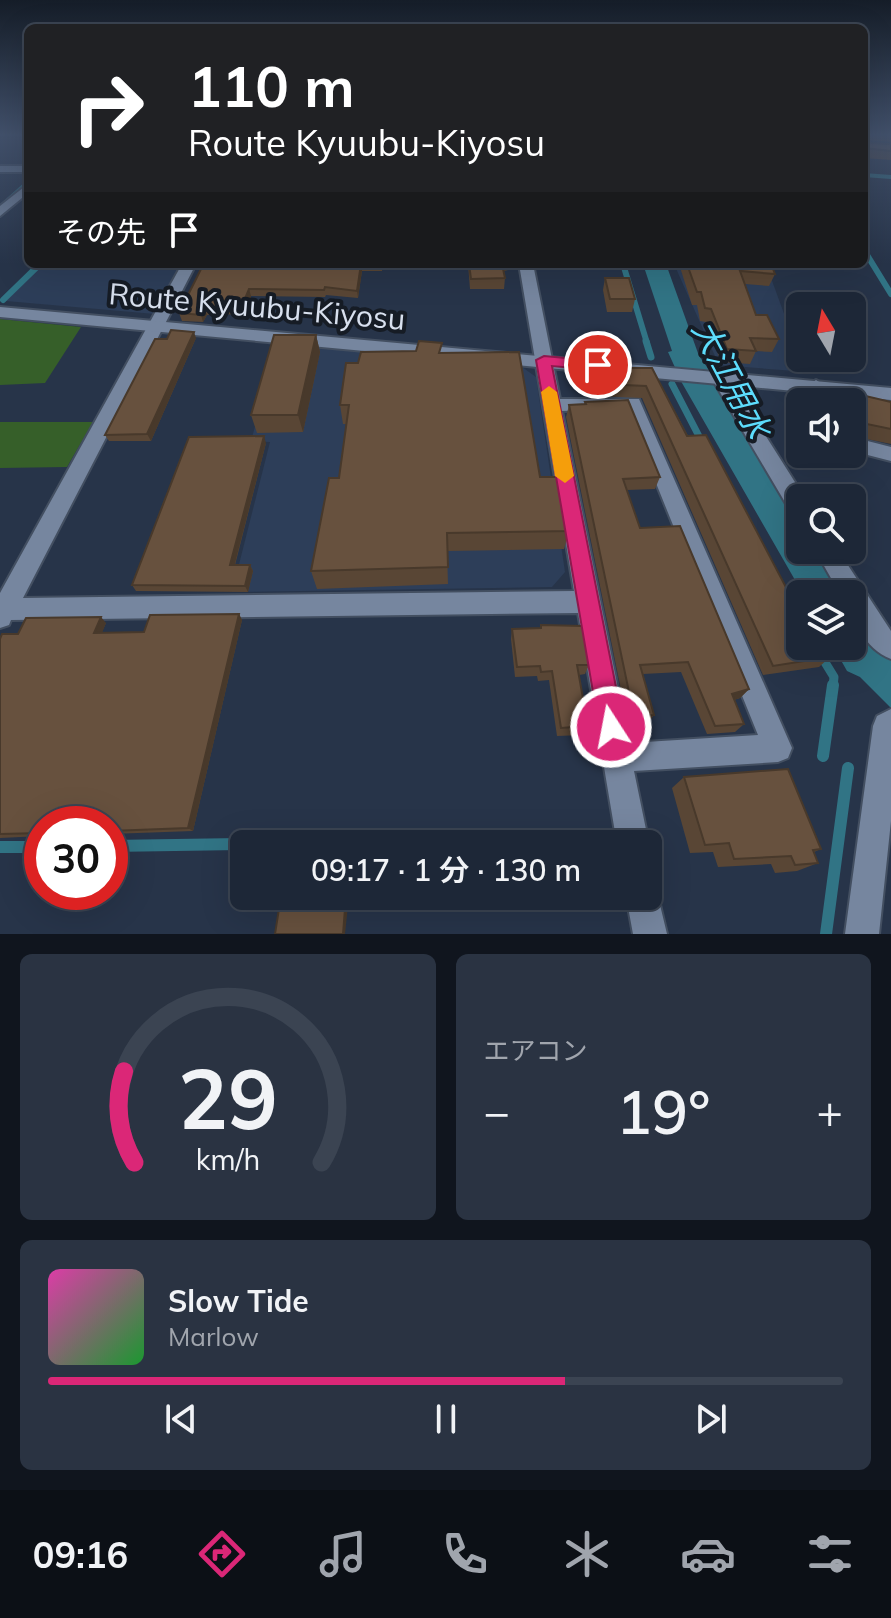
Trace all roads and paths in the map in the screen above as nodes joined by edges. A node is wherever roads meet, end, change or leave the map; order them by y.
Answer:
1 (24, 191) edge
2 (0, 212) edge
3 (187, 268) edge
4 (527, 268) edge
5 (0, 312) edge
6 (156, 326) junction
7 (544, 360) junction
8 (719, 377) junction
9 (786, 389) edge
10 (866, 394) edge
11 (891, 394) edge
12 (552, 405) junction
13 (866, 448) edge
14 (891, 454) edge
15 (786, 485) edge
16 (834, 564) edge
17 (588, 602) junction
18 (1, 611) edge
19 (891, 647) edge
20 (891, 723) edge
21 (617, 758) junction
22 (630, 830) edge
23 (646, 910) edge
24 (650, 934) edge
25 (862, 934) edge

1 - 2 street
3 - 6 street
4 - 7 street
5 - 6 street, Route Kyuubu-Kiyosu
6 - 7 street, Route Kyuubu-Kiyosu
6 - 18 street
7 - 8 street, Route Kyuubu-Kiyosu
7 - 12 street
8 - 9 street, Route Kyuubu-Kiyosu
8 - 15 street
10 - 11 street, Route Kyuubu-Kiyosu
12 - 17 street
12 - 21 street
13 - 14 street
16 - 19 street
17 - 18 street
17 - 21 street
20 - 25 street
21 - 22 street
23 - 24 street

